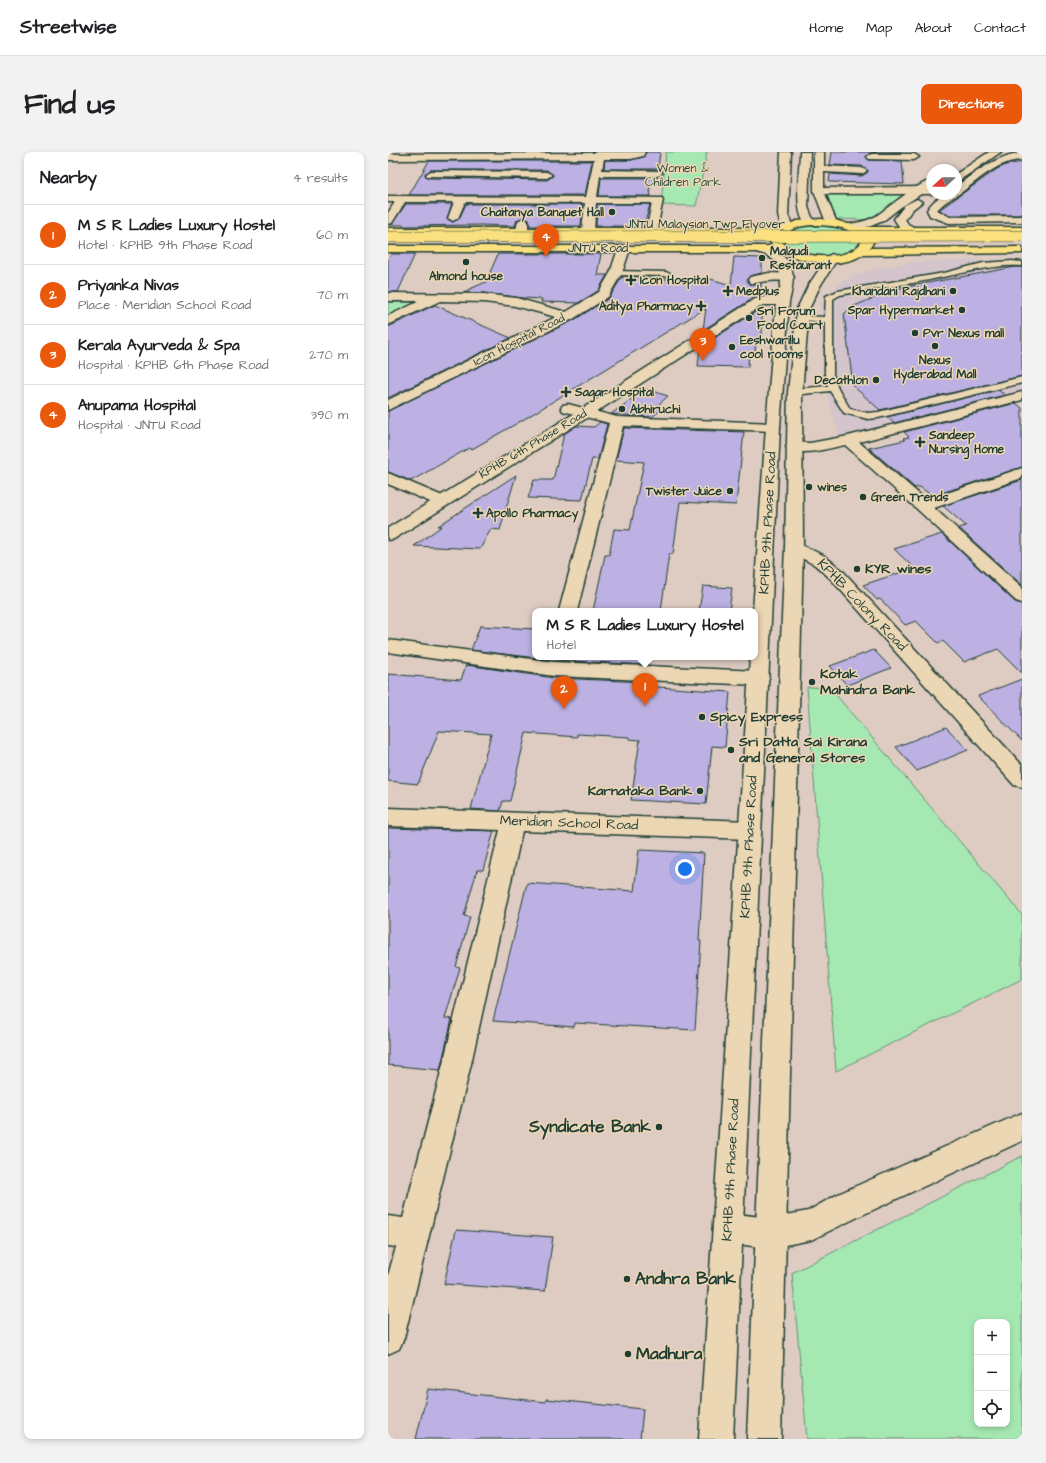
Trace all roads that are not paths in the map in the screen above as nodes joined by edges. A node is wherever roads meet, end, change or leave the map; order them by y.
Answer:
1 (640, 152) edge
2 (786, 152) edge
3 (805, 152) edge
4 (456, 154) edge
5 (511, 154) edge
6 (568, 154) edge
7 (599, 154) edge
8 (822, 154) edge
9 (405, 155) edge
10 (872, 156) dead end
11 (985, 156) edge
12 (388, 157) edge
13 (998, 157) edge
14 (1022, 157) edge
15 (914, 158) edge
16 (962, 167) edge
17 (819, 169) junction
18 (862, 171) dead end
19 (596, 173) junction
20 (657, 173) dead end
21 (962, 173) edge
22 (431, 174) dead end
23 (445, 174) junction
24 (503, 174) junction
25 (547, 175) dead end
26 (918, 178) dead end
27 (962, 186) edge
28 (556, 187) dead end
29 (926, 189) edge
30 (819, 191) junction
31 (926, 192) edge
32 (926, 193) edge
33 (926, 194) edge
34 (388, 199) edge
35 (402, 199) junction
36 (435, 199) junction
37 (461, 199) junction
38 (591, 199) junction
39 (493, 200) junction
40 (529, 200) junction
41 (553, 200) junction
42 (944, 200) edge
43 (916, 203) junction
44 (935, 207) junction
45 (453, 218) dead end
46 (1022, 219) edge
47 (388, 221) edge
48 (524, 221) junction
49 (809, 222) junction
50 (831, 223) junction
51 (949, 225) junction
52 (854, 228) junction
53 (784, 229) junction
54 (588, 230) junction
55 (913, 230) junction
56 (992, 230) junction
57 (1022, 230) edge
58 (388, 231) edge
59 (405, 231) junction
60 (652, 231) junction
61 (1022, 236) edge
62 (388, 237) edge
63 (1022, 244) edge
64 (390, 247) edge
65 (624, 249) junction
66 (757, 249) junction
67 (783, 249) junction
68 (1022, 250) edge
69 (1004, 251) junction
70 (861, 252) junction
71 (832, 258) junction
72 (1022, 264) edge
73 (616, 274) junction
74 (666, 274) dead end
75 (754, 280) dead end
76 (786, 288) junction
77 (388, 297) edge
78 (438, 297) junction
79 (568, 316) junction
80 (802, 318) junction
81 (829, 320) junction
82 (388, 321) edge
83 (1022, 380) edge
84 (833, 388) junction
85 (795, 392) junction
86 (1022, 396) edge
87 (388, 406) edge
88 (568, 408) junction
89 (585, 413) junction
90 (617, 421) junction
91 (773, 427) junction
92 (848, 440) junction
93 (794, 447) junction
94 (484, 458) dead end
95 (1022, 474) edge
96 (388, 478) edge
97 (429, 496) junction
98 (923, 506) junction
99 (388, 535) edge
100 (794, 547) junction
101 (1022, 597) edge
102 (569, 608) edge
103 (388, 646) edge
104 (555, 663) edge
105 (759, 678) junction
106 (1022, 779) edge
107 (388, 817) edge
108 (513, 821) junction
109 (750, 830) junction
110 (1022, 1127) edge
111 (728, 1228) junction
112 (401, 1233) edge
113 (770, 1233) junction
114 (388, 1338) edge
115 (716, 1439) edge
116 (764, 1439) edge

1 - 7 street
2 - 53 street
3 - 49 street
4 - 5 street
4 - 9 street
5 - 6 street
6 - 7 street
7 - 19 street
8 - 17 street
9 - 12 street
10 - 15 street
11 - 13 street
11 - 16 street
11 - 21 street
13 - 14 street
13 - 27 street
17 - 18 street
17 - 30 street
19 - 20 street
19 - 38 street
22 - 23 street
23 - 24 street
23 - 36 street
24 - 25 street
24 - 39 street
26 - 29 street
28 - 41 street
30 - 31 street
30 - 50 street
32 - 52 street
33 - 43 street
34 - 35 street
35 - 36 street
35 - 47 street
36 - 37 street
37 - 39 street
37 - 45 street
38 - 41 street
38 - 54 street
38 - 60 street
39 - 40 street
40 - 41 street
40 - 48 street
42 - 44 street
43 - 44 street
43 - 55 street
44 - 51 street
46 - 51 street
48 - 54 main road, JNTU Road
48 - 59 main road, JNTU Road
49 - 50 main road, JNTU Road
49 - 53 main road, JNTU Road
50 - 52 main road, JNTU Road
51 - 55 main road, JNTU Road
51 - 56 main road, JNTU Road
52 - 55 main road, JNTU Road
52 - 70 main road
53 - 60 main road, JNTU Road
53 - 67 main road
54 - 60 main road, JNTU Road
56 - 57 main road, JNTU Road
56 - 69 main road
58 - 59 main road, JNTU Road
59 - 64 main road
61 - 62 main road, JNTU Malaysian Twp Flyover, bridge
63 - 64 main road, JNTU Malaysian Twp Flyover
64 - 65 main road, JNTU Road
65 - 66 main road, JNTU Road
65 - 73 street, Icon Hospital Road
66 - 67 main road, JNTU Road
66 - 76 street, KPHB 9th Phase Road
67 - 71 main road, JNTU Road
68 - 69 main road, JNTU Road
69 - 70 main road, JNTU Road
70 - 71 main road, JNTU Road
71 - 80 street, KPHB 9th Phase Road
72 - 81 lane
73 - 74 lane
73 - 79 street, Icon Hospital Road
75 - 76 street
76 - 88 street, KPHB 6th Phase Road
76 - 89 street, KPHB 6th Phase Road
76 - 91 street, KPHB 9th Phase Road
77 - 78 street
78 - 79 street
78 - 82 street
79 - 87 street, Icon Hospital Road
80 - 81 lane
80 - 85 street, KPHB 9th Phase Road
81 - 84 lane
83 - 84 lane
84 - 85 lane
85 - 93 street, KPHB 9th Phase Road
86 - 92 street
88 - 89 street
88 - 94 street, KPHB 6th Phase Road
89 - 90 street
89 - 97 street, KPHB 6th Phase Road
90 - 91 street
90 - 102 street
91 - 105 street, KPHB 9th Phase Road
92 - 93 street
92 - 98 street
93 - 100 street, KPHB 9th Phase Road
95 - 98 street
96 - 97 street
97 - 99 street, KPHB 6th Phase Road
98 - 101 street
100 - 106 street, KPHB Colony Road
100 - 113 street, KPHB 9th Phase Road
103 - 104 street
104 - 105 street
105 - 109 street, KPHB 9th Phase Road
107 - 108 street, Meridian School Road
108 - 109 street, Meridian School Road
108 - 112 street
109 - 111 street, KPHB 9th Phase Road
110 - 113 street
111 - 113 street
111 - 115 street, KPHB 9th Phase Road
112 - 114 street
113 - 116 street, KPHB 9th Phase Road

